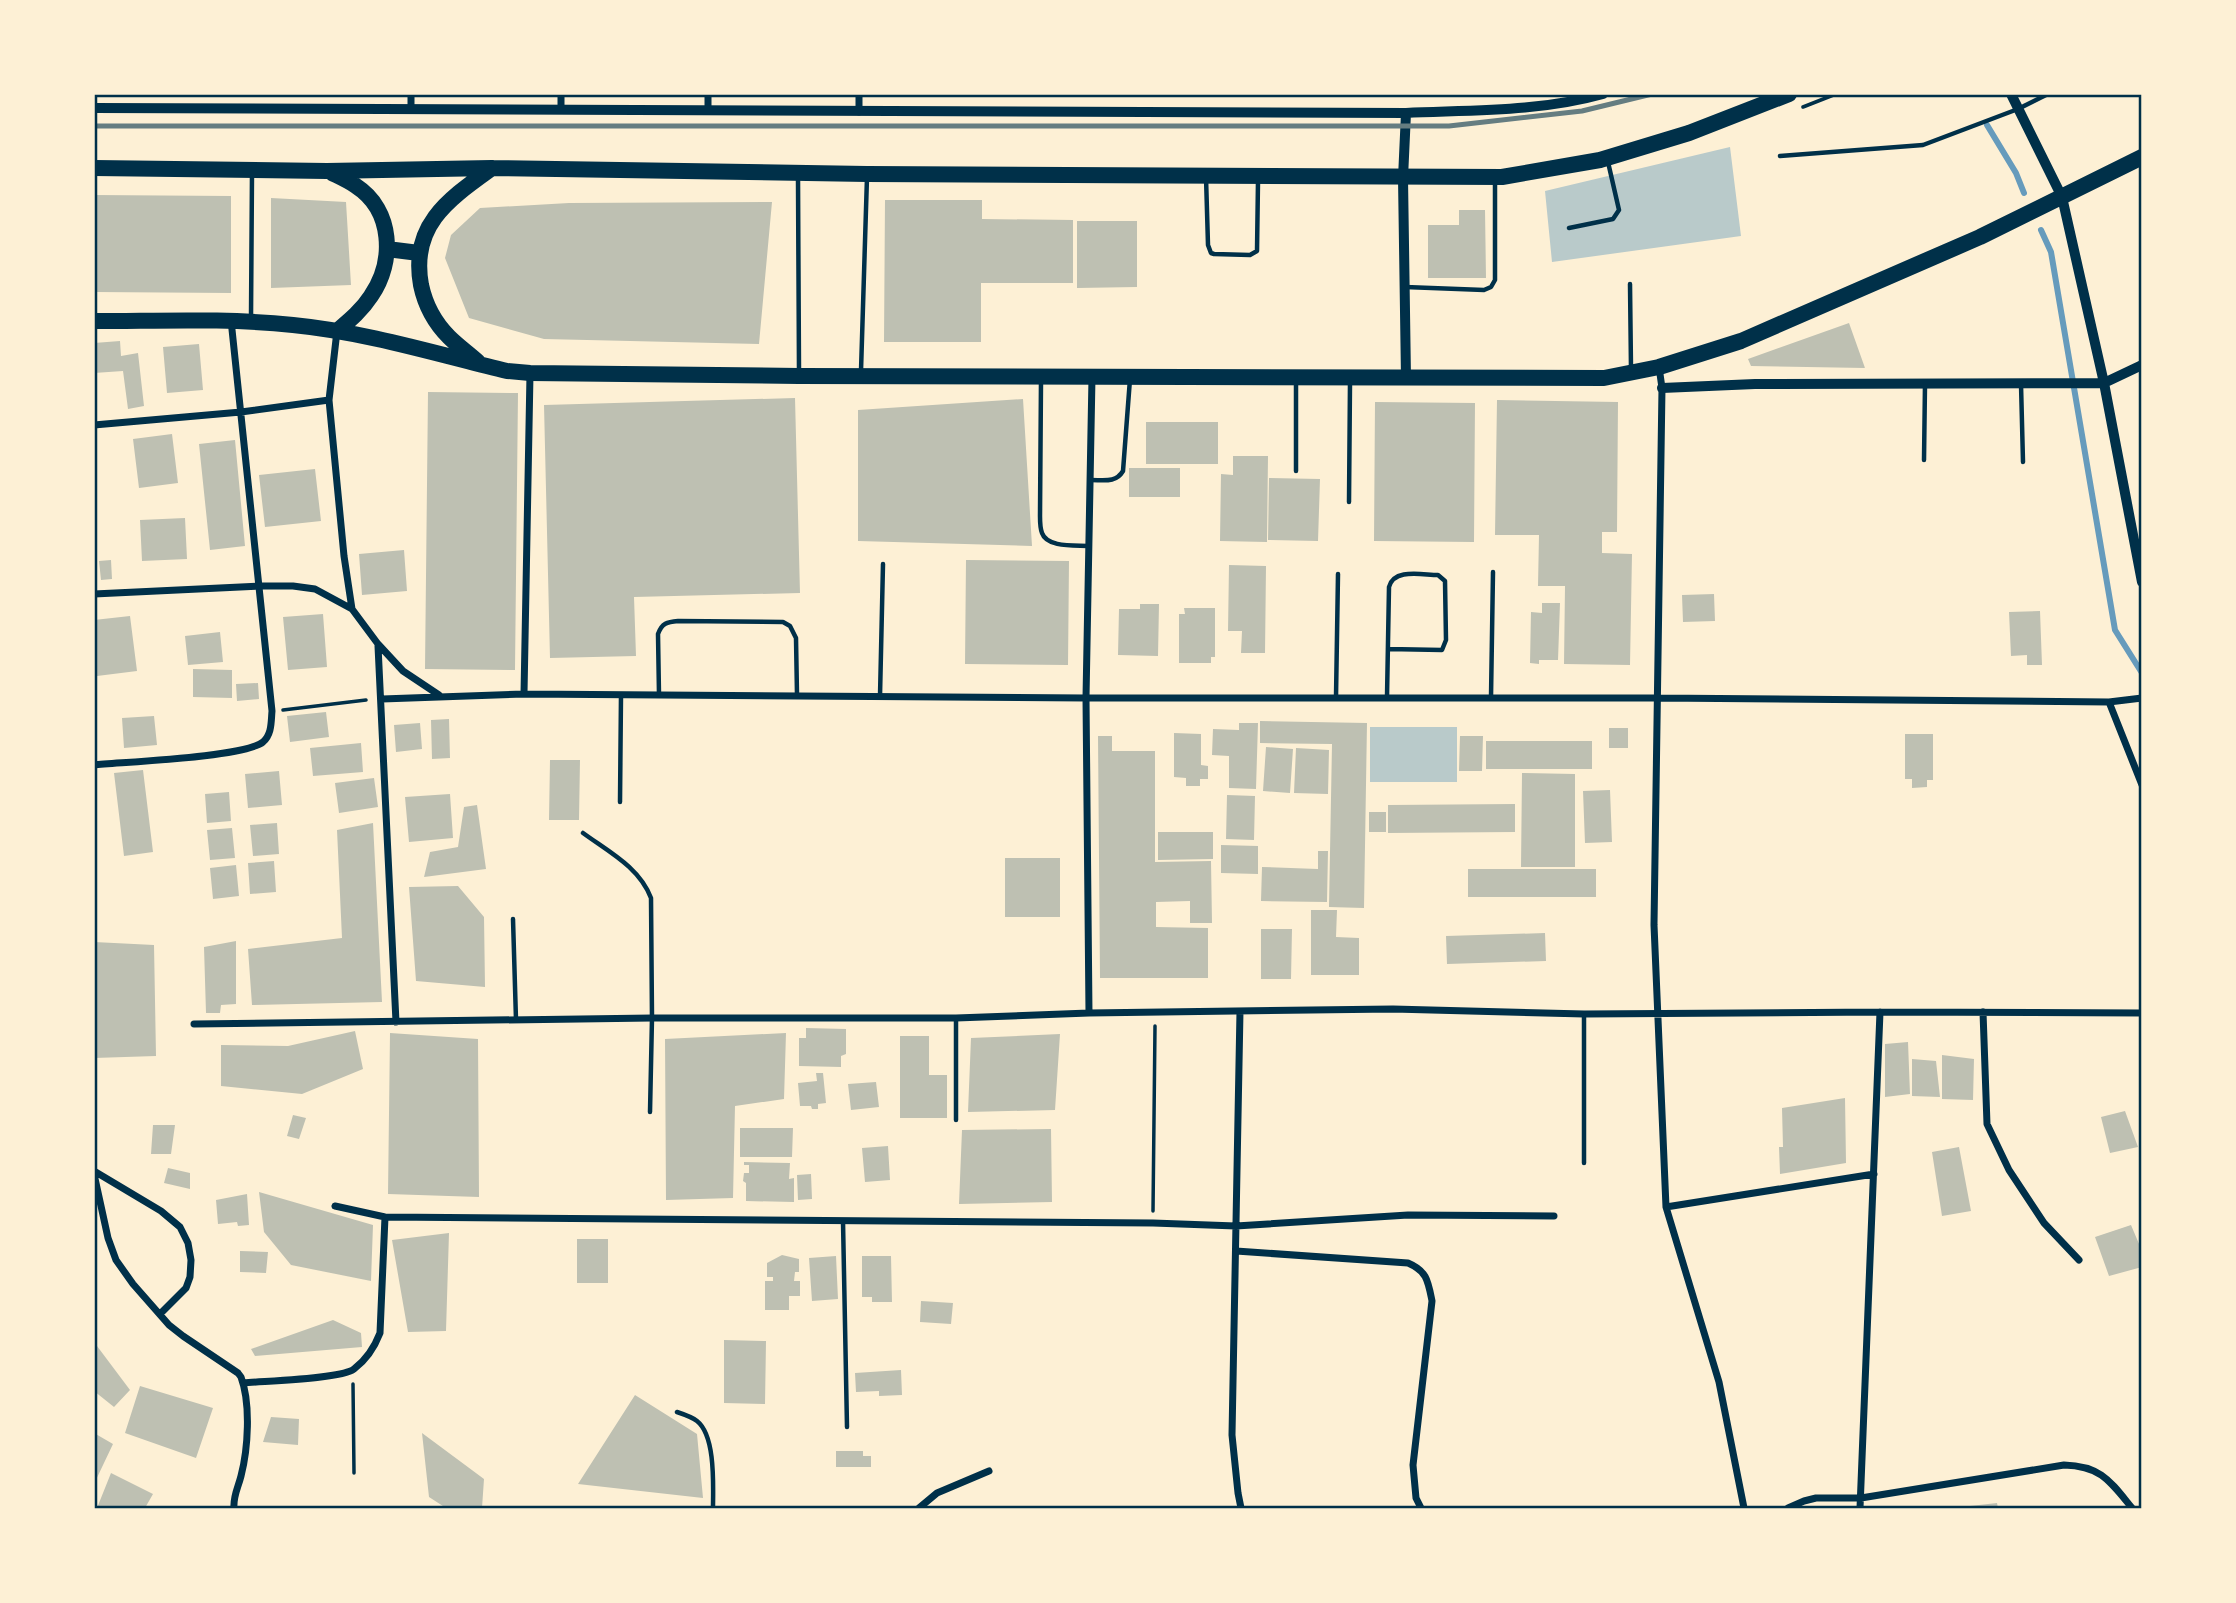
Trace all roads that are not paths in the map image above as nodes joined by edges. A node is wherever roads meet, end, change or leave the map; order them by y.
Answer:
1 (411, 94) edge
2 (561, 94) edge
3 (708, 94) edge
4 (859, 94) edge
5 (1603, 94) edge
6 (1789, 94) edge
7 (2011, 94) edge
8 (2048, 94) edge
9 (94, 108) edge
10 (411, 109) junction
11 (2018, 109) junction
12 (561, 110) junction
13 (708, 110) junction
14 (859, 112) junction
15 (1406, 113) junction
16 (1780, 156) dead end
17 (1608, 157) junction
18 (2141, 157) edge
19 (94, 168) edge
20 (492, 168) junction
21 (252, 170) junction
22 (327, 171) junction
23 (799, 173) junction
24 (867, 174) junction
25 (1206, 177) junction
26 (1258, 177) junction
27 (1494, 177) junction
28 (1403, 178) junction
29 (2062, 197) junction
30 (1569, 228) dead end
31 (387, 249) junction
32 (419, 253) junction
33 (1630, 284) dead end
34 (1404, 287) junction
35 (231, 320) junction
36 (94, 321) edge
37 (251, 321) junction
38 (337, 331) junction
39 (482, 365) junction
40 (2141, 365) edge
41 (1659, 367) junction
42 (530, 373) junction
43 (1631, 374) junction
44 (799, 376) junction
45 (861, 376) junction
46 (1041, 376) junction
47 (1092, 376) junction
48 (1130, 376) junction
49 (1296, 377) junction
50 (1350, 377) junction
51 (1406, 378) junction
52 (2021, 383) junction
53 (2104, 383) junction
54 (1925, 384) junction
55 (1662, 388) junction
56 (329, 400) junction
57 (241, 412) junction
58 (94, 425) edge
59 (1924, 460) dead end
60 (2023, 462) dead end
61 (1296, 471) dead end
62 (1091, 480) junction
63 (1349, 502) dead end
64 (1089, 546) junction
65 (883, 564) dead end
66 (1493, 572) dead end
67 (1338, 574) dead end
68 (2141, 582) edge
69 (260, 586) junction
70 (94, 594) edge
71 (352, 609) junction
72 (378, 644) junction
73 (1388, 649) junction
74 (524, 694) junction
75 (439, 695) junction
76 (621, 695) junction
77 (659, 695) junction
78 (797, 696) junction
79 (880, 697) junction
80 (1086, 698) junction
81 (1336, 698) junction
82 (1387, 698) junction
83 (1491, 698) junction
84 (1657, 698) junction
85 (2141, 698) edge
86 (382, 699) junction
87 (2109, 702) junction
88 (94, 765) edge
89 (2141, 785) edge
90 (620, 802) dead end
91 (583, 833) dead end
92 (513, 919) dead end
93 (1240, 1011) junction
94 (1880, 1012) junction
95 (1983, 1012) junction
96 (1089, 1013) junction
97 (2141, 1013) edge
98 (1584, 1014) junction
99 (1659, 1014) junction
100 (652, 1018) junction
101 (956, 1018) junction
102 (516, 1021) junction
103 (396, 1022) junction
104 (194, 1024) dead end
105 (650, 1112) dead end
106 (956, 1120) dead end
107 (1584, 1163) dead end
108 (94, 1172) edge
109 (1874, 1174) junction
110 (335, 1206) dead end
111 (1667, 1207) junction
112 (1554, 1216) dead end
113 (385, 1217) junction
114 (843, 1220) junction
115 (1236, 1226) junction
116 (1236, 1251) junction
117 (2079, 1260) dead end
118 (160, 1314) junction
119 (244, 1383) junction
120 (677, 1412) dead end
121 (847, 1427) dead end
122 (989, 1471) dead end
123 (1861, 1498) junction
124 (234, 1508) edge
125 (713, 1508) edge
126 (919, 1508) edge
127 (1241, 1508) edge
128 (1420, 1508) edge
129 (1744, 1508) edge
130 (1788, 1508) edge
131 (1860, 1508) edge
132 (2133, 1508) edge

1 - 10 street
2 - 12 street
3 - 13 street
4 - 14 street
5 - 15 street
6 - 17 highway
7 - 11 street
8 - 11 lane
9 - 10 street
10 - 12 street
11 - 16 lane
11 - 29 street
12 - 13 street
13 - 14 street
14 - 15 street
15 - 28 street
17 - 27 highway
17 - 30 lane
18 - 29 highway
19 - 21 highway
20 - 22 highway
20 - 23 highway
20 - 32 highway
21 - 22 highway
21 - 37 lane
22 - 31 highway
23 - 24 highway
23 - 44 lane
24 - 25 highway
24 - 45 lane
25 - 26 highway
25 - 26 lane
26 - 28 highway
27 - 28 highway
27 - 34 lane
28 - 34 street
29 - 41 highway
29 - 53 street
31 - 32 highway
31 - 38 highway
32 - 39 highway
33 - 43 lane
34 - 51 street
35 - 36 highway
35 - 37 highway
35 - 57 street
37 - 38 highway
38 - 39 highway
38 - 56 street
39 - 42 highway
40 - 53 street
41 - 43 highway
41 - 55 street
42 - 44 highway
42 - 74 street
43 - 51 highway
44 - 45 highway
45 - 46 highway
46 - 47 highway
46 - 64 lane
47 - 48 highway
47 - 62 street
48 - 49 highway
48 - 62 lane
49 - 50 highway
49 - 61 lane
50 - 51 highway
50 - 63 lane
52 - 53 street
52 - 54 street
52 - 60 lane
53 - 68 street
54 - 55 street
54 - 59 lane
55 - 84 street
56 - 57 street
56 - 71 street
57 - 58 street
57 - 69 street
62 - 64 street
64 - 80 street
65 - 79 lane
66 - 83 lane
67 - 81 lane
69 - 70 street
69 - 71 street
69 - 88 street
71 - 72 street
72 - 75 street
72 - 86 street
73 - 73 lane
73 - 82 lane
74 - 75 street
74 - 76 street
75 - 86 street
76 - 77 street
76 - 90 lane
77 - 78 street
77 - 78 lane
78 - 79 street
79 - 80 street
80 - 81 street
80 - 96 street
81 - 82 street
82 - 83 street
83 - 84 street
84 - 87 street
84 - 99 street
85 - 87 street
86 - 103 street
87 - 89 street
91 - 100 lane
92 - 102 lane
93 - 96 street
93 - 98 street
93 - 115 street
94 - 95 street
94 - 99 street
94 - 109 street
95 - 97 street
95 - 117 street
96 - 101 street
98 - 99 street
98 - 107 lane
99 - 111 street
100 - 101 street
100 - 102 street
100 - 105 lane
101 - 106 lane
102 - 103 street
103 - 104 street
108 - 118 street
108 - 118 street
109 - 111 street
109 - 123 street
110 - 113 street
111 - 129 street
112 - 115 street
113 - 114 street
113 - 119 street
114 - 115 street
114 - 121 lane
115 - 116 street
116 - 127 street
116 - 128 street
118 - 119 street
119 - 124 street
120 - 125 lane
122 - 126 street
123 - 130 street
123 - 131 street
123 - 132 street

